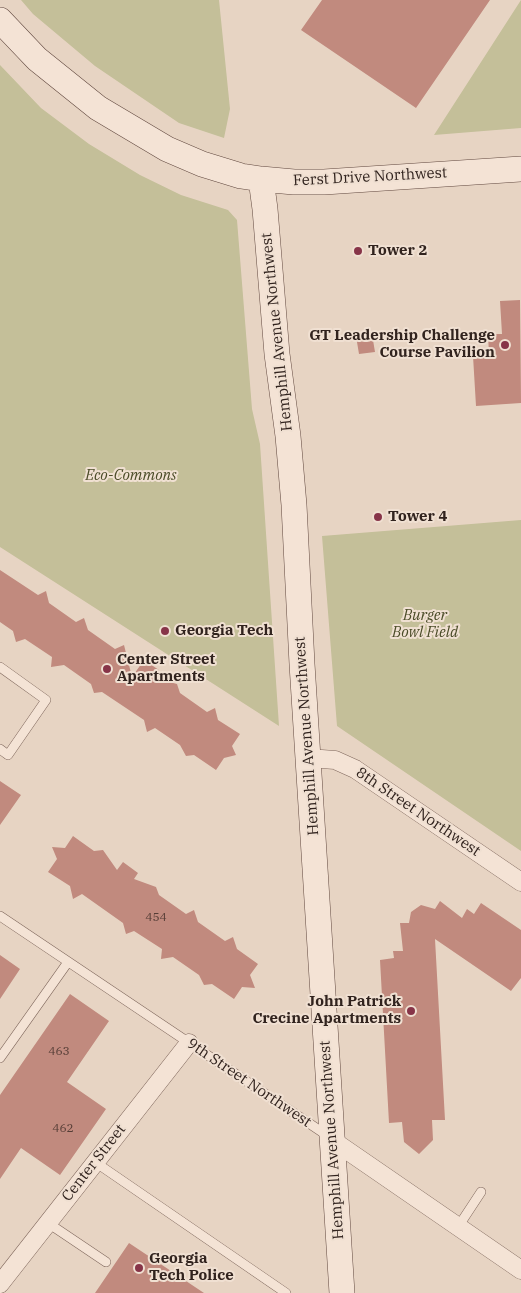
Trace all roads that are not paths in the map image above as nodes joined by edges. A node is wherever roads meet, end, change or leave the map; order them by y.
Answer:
1 (0, 20) edge
2 (521, 169) edge
3 (261, 180) junction
4 (0, 667) edge
5 (0, 749) edge
6 (308, 758) junction
7 (521, 882) edge
8 (0, 916) edge
9 (68, 962) junction
10 (189, 1043) junction
11 (0, 1058) edge
12 (332, 1140) junction
13 (95, 1162) junction
14 (481, 1192) dead end
15 (48, 1223) junction
16 (458, 1227) junction
17 (106, 1262) dead end
18 (521, 1270) edge
19 (0, 1284) edge
20 (286, 1293) edge
21 (342, 1293) edge

1 - 3 street, Ferst Drive Northwest
2 - 3 street, Ferst Drive Northwest
3 - 6 street, Hemphill Avenue Northwest
4 - 5 lane
6 - 7 street, 8th Street Northwest
6 - 12 street, Hemphill Avenue Northwest
8 - 9 lane, 9th Street Northwest
9 - 10 lane, 9th Street Northwest
9 - 11 lane
10 - 12 lane, 9th Street Northwest
10 - 13 street, Center Street
12 - 16 street, 9th Street Northwest
12 - 21 street, Hemphill Avenue Northwest
13 - 15 street, Center Street
13 - 20 lane
14 - 16 lane
15 - 17 lane
15 - 19 street, Center Street
16 - 18 street, 9th Street Northwest

